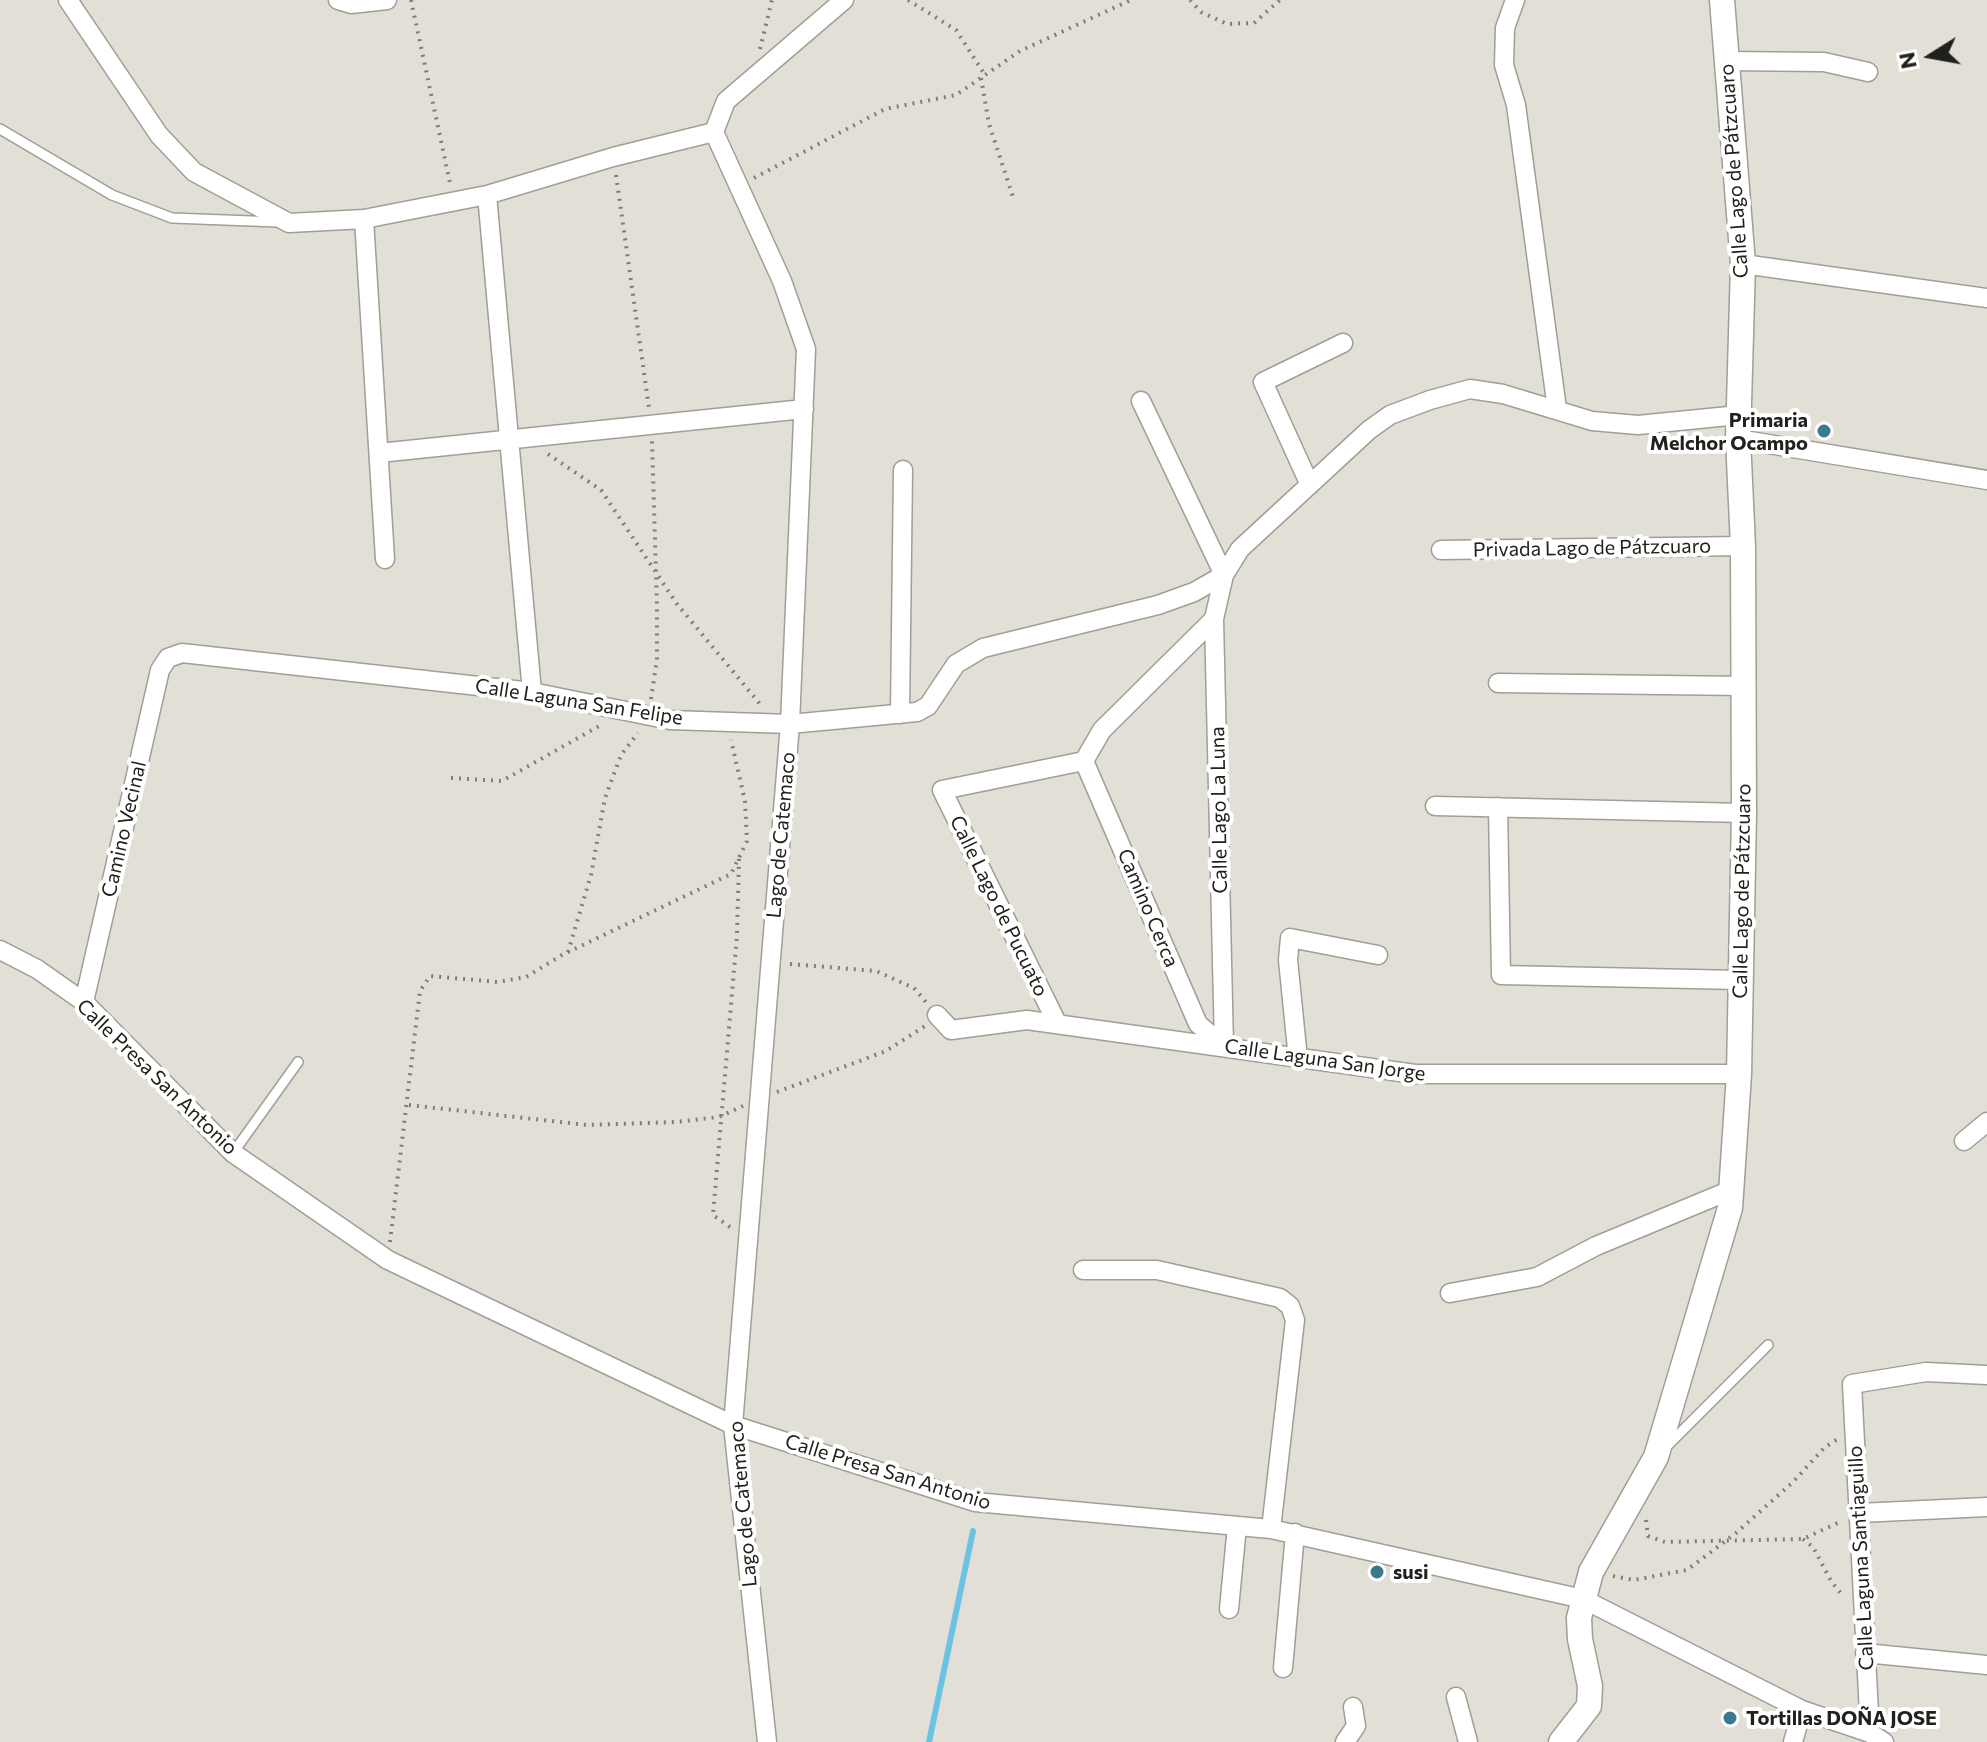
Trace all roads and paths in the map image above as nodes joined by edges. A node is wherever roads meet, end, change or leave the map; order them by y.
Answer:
1 (68, 0) edge
2 (338, 0) edge
3 (387, 0) edge
4 (411, 0) edge
5 (772, 0) edge
6 (844, 0) edge
7 (908, 0) edge
8 (1131, 0) edge
9 (1190, 0) edge
10 (1280, 0) edge
11 (1515, 0) edge
12 (1722, 0) edge
13 (1725, 61) junction
14 (1868, 72) dead end
15 (983, 76) junction
16 (752, 78) junction
17 (0, 129) edge
18 (714, 132) junction
19 (738, 186) junction
20 (487, 195) junction
21 (1013, 197) dead end
22 (454, 201) junction
23 (364, 219) junction
24 (289, 223) junction
25 (1743, 264) junction
26 (1987, 298) edge
27 (1343, 343) dead end
28 (1141, 401) dead end
29 (804, 409) junction
30 (1557, 409) junction
31 (1738, 427) junction
32 (518, 437) junction
33 (379, 453) junction
34 (903, 470) dead end
35 (1987, 480) edge
36 (1309, 483) junction
37 (1743, 546) junction
38 (1441, 550) dead end
39 (385, 559) dead end
40 (1224, 575) junction
41 (1214, 619) junction
42 (168, 658) joint
43 (1498, 683) dead end
44 (1745, 686) junction
45 (532, 692) junction
46 (619, 709) junction
47 (900, 714) junction
48 (648, 715) junction
49 (725, 722) junction
50 (784, 724) junction
51 (1084, 761) junction
52 (451, 778) dead end
53 (1435, 806) dead end
54 (1498, 807) junction
55 (1744, 813) junction
56 (739, 856) junction
57 (0, 950) edge
58 (568, 952) junction
59 (1378, 955) dead end
60 (770, 963) junction
61 (1740, 980) junction
62 (84, 1002) junction
63 (937, 1015) junction
64 (1057, 1023) junction
65 (1224, 1046) junction
66 (1298, 1059) junction
67 (298, 1062) dead end
68 (1739, 1074) junction
69 (759, 1099) junction
70 (409, 1105) junction
71 (719, 1117) junction
72 (1987, 1122) edge
73 (1964, 1141) dead end
74 (233, 1153) junction
75 (1731, 1190) junction
76 (748, 1241) junction
77 (388, 1260) junction
78 (1083, 1270) dead end
79 (1450, 1293) dead end
80 (1768, 1345) dead end
81 (1987, 1375) edge
82 (733, 1425) junction
83 (1854, 1429) junction
84 (1651, 1466) junction
85 (1987, 1507) edge
86 (1859, 1513) junction
87 (1237, 1526) junction
88 (1271, 1529) junction
89 (1295, 1533) junction
90 (1803, 1539) junction
91 (1727, 1540) junction
92 (1591, 1572) junction
93 (1583, 1599) junction
94 (1229, 1609) dead end
95 (1863, 1619) junction
96 (1865, 1653) junction
97 (1987, 1665) edge
98 (1283, 1668) dead end
99 (1456, 1697) dead end
100 (1353, 1707) dead end
101 (1802, 1710) junction
102 (1877, 1737) edge
103 (767, 1742) edge
104 (1345, 1742) edge
105 (1468, 1742) edge
106 (1561, 1742) edge
107 (1793, 1742) edge

1 - 24 street
2 - 3 street
4 - 22 path
5 - 16 path
6 - 16 street
7 - 15 path
8 - 15 path
9 - 10 path
11 - 30 street
12 - 13 street, Calle Lago de Pátzcuaro
13 - 14 street
13 - 25 street, Calle Lago de Pátzcuaro
15 - 19 path
15 - 21 path
16 - 18 street
17 - 24 lane
18 - 19 street, Lago de Catemaco
18 - 20 street
19 - 29 street, Lago de Catemaco
20 - 22 street
20 - 32 street
22 - 23 street
23 - 24 street
23 - 33 street
25 - 26 street
25 - 31 street, Calle Lago de Pátzcuaro
27 - 36 street
28 - 40 street
29 - 32 street
29 - 50 street, Lago de Catemaco
30 - 31 street, Calle Laguna San Felipe
30 - 36 street, Calle Laguna San Felipe
31 - 35 street, Calle Laguna San Felipe
31 - 37 street, Calle Lago de Pátzcuaro
32 - 33 street
32 - 45 street
32 - 50 path
33 - 39 street
34 - 47 street
36 - 40 street, Calle Laguna San Felipe
37 - 38 street, Privada Lago de Pátzcuaro
37 - 44 street, Calle Lago de Pátzcuaro
40 - 41 street, Calle Lago La Luna
40 - 47 street, Calle Laguna San Felipe
41 - 51 street
41 - 65 street, Calle Lago La Luna
42 - 45 street, Calle Laguna San Felipe
42 - 62 street, Camino Vecinal
43 - 44 street
44 - 55 street, Calle Lago de Pátzcuaro
45 - 46 street, Calle Laguna San Felipe
46 - 48 street, Calle Laguna San Felipe
46 - 52 path
47 - 50 street, Calle Laguna San Felipe
48 - 49 street, Calle Laguna San Felipe
48 - 58 path
49 - 50 street, Calle Laguna San Felipe
49 - 56 path
50 - 60 street, Lago de Catemaco
51 - 64 street, Calle Lago de Pucuato
51 - 65 street, Camino Cerca
53 - 54 street
54 - 55 street
54 - 61 street
55 - 61 street, Calle Lago de Pátzcuaro
56 - 58 path
56 - 71 path
57 - 62 street, Calle Presa San Antonio
58 - 70 path
59 - 66 street
60 - 63 path
60 - 69 street, Lago de Catemaco
61 - 68 street, Calle Lago de Pátzcuaro
62 - 74 street, Calle Presa San Antonio
63 - 64 street, Calle Laguna San Jorge
63 - 69 path
64 - 65 street, Calle Laguna San Jorge
65 - 66 street, Calle Laguna San Jorge
66 - 68 street, Calle Laguna San Jorge
67 - 74 lane
68 - 75 street, Calle Lago de Pátzcuaro
69 - 71 path
69 - 76 street, Lago de Catemaco
70 - 71 path
70 - 77 path
71 - 76 path
72 - 73 street
74 - 77 street, Calle Presa San Antonio
75 - 79 street
75 - 84 street, Calle Lago de Pátzcuaro
76 - 82 street, Lago de Catemaco
77 - 82 street, Calle Presa San Antonio
78 - 88 street
80 - 84 lane
81 - 83 street, Calle Laguna Santiaguillo
82 - 87 street, Calle Presa San Antonio
82 - 103 street, Lago de Catemaco
83 - 86 street, Calle Laguna Santiaguillo
83 - 91 path
84 - 91 path
84 - 92 street, Calle Lago de Pátzcuaro
85 - 86 street
86 - 90 path
86 - 95 street, Calle Laguna Santiaguillo
87 - 88 street, Calle Presa San Antonio
87 - 94 street
88 - 89 street, Calle Presa San Antonio
89 - 93 street, Calle Presa San Antonio
89 - 98 street
90 - 91 path
90 - 95 path
91 - 92 path
92 - 93 street, Calle Lago de Pátzcuaro
93 - 101 street, Calle Presa San Antonio
93 - 106 street, Calle Lago de Pátzcuaro
95 - 96 street, Calle Laguna Santiaguillo
96 - 97 street
96 - 102 street, Calle Laguna Santiaguillo
99 - 105 street
100 - 104 street
101 - 102 street, Calle Presa San Antonio
101 - 107 street

